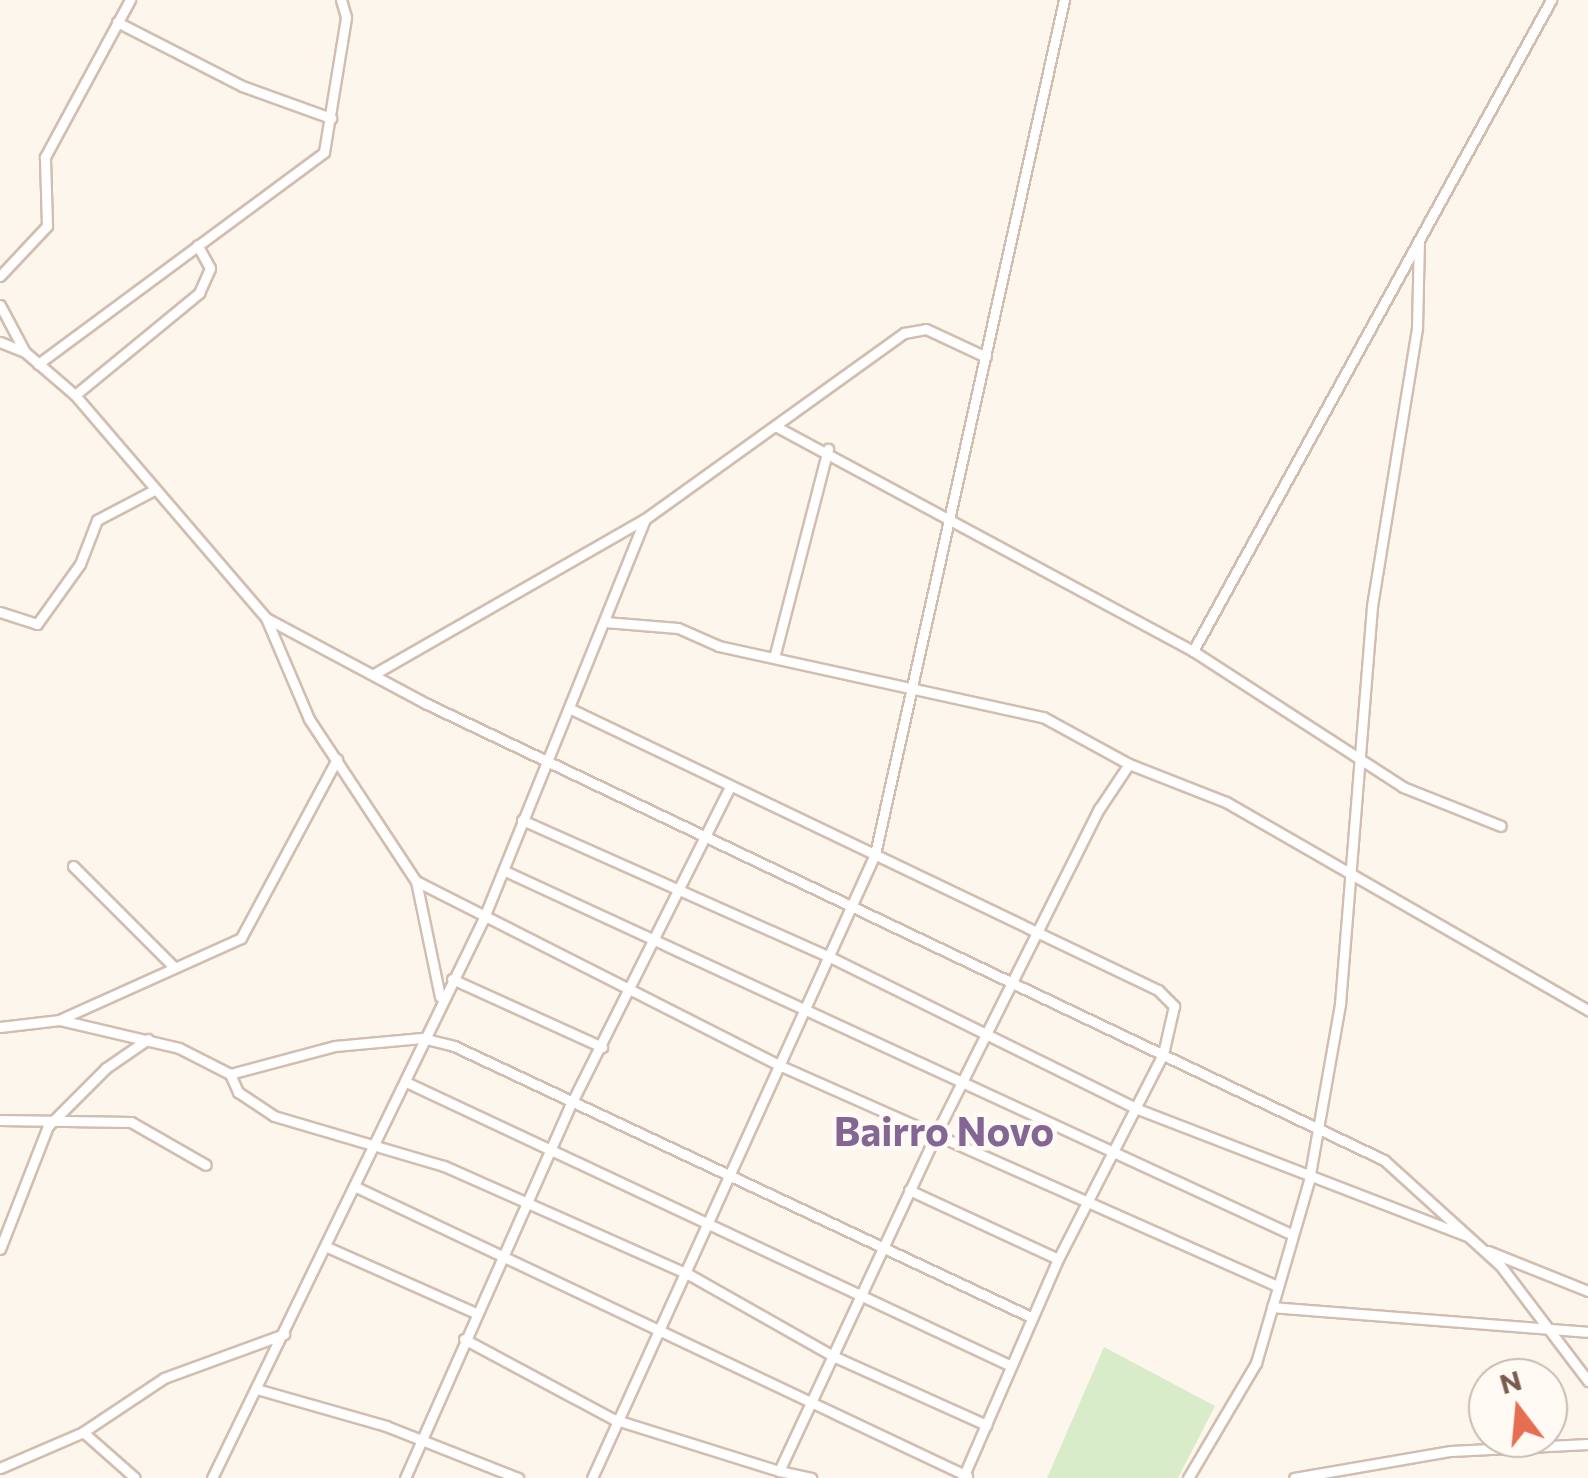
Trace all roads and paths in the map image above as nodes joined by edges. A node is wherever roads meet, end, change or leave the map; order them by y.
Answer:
1 (130, 0) edge
2 (1064, 0) edge
3 (1551, 0) edge
4 (343, 1) edge
5 (117, 22) junction
6 (331, 118) junction
7 (1419, 241) junction
8 (197, 245) junction
9 (0, 276) edge
10 (0, 305) edge
11 (0, 342) edge
12 (25, 352) junction
13 (986, 357) junction
14 (38, 364) junction
15 (75, 395) junction
16 (777, 426) junction
17 (828, 449) junction
18 (154, 490) junction
19 (645, 520) junction
20 (950, 522) junction
21 (0, 612) edge
22 (266, 618) junction
23 (605, 622) junction
24 (1193, 652) junction
25 (776, 654) junction
26 (374, 674) junction
27 (912, 685) junction
28 (573, 710) junction
29 (1358, 755) junction
30 (337, 759) junction
31 (547, 760) junction
32 (1129, 764) junction
33 (728, 790) junction
34 (522, 820) junction
35 (1501, 826) dead end
36 (703, 837) junction
37 (875, 854) junction
38 (73, 866) dead end
39 (505, 871) junction
40 (1353, 876) junction
41 (416, 880) junction
42 (677, 891) junction
43 (854, 905) junction
44 (484, 920) junction
45 (1038, 934) junction
46 (654, 943) junction
47 (830, 957) junction
48 (173, 966) junction
49 (452, 978) junction
50 (1014, 984) junction
51 (631, 994) junction
52 (440, 1000) junction
53 (1588, 1010) edge
54 (806, 1012) junction
55 (60, 1020) junction
56 (0, 1027) edge
57 (988, 1033) junction
58 (422, 1038) junction
59 (148, 1039) junction
60 (602, 1047) junction
61 (1163, 1054) junction
62 (782, 1066) junction
63 (230, 1074) junction
64 (406, 1082) junction
65 (962, 1082) junction
66 (571, 1104) junction
67 (1135, 1108) junction
68 (0, 1120) edge
69 (48, 1126) junction
70 (1316, 1126) junction
71 (936, 1134) junction
72 (375, 1142) junction
73 (550, 1153) junction
74 (1111, 1155) junction
75 (206, 1165) dead end
76 (732, 1174) junction
77 (1308, 1180) junction
78 (356, 1188) junction
79 (909, 1190) junction
80 (1086, 1204) junction
81 (527, 1206) junction
82 (709, 1226) junction
83 (1291, 1234) junction
84 (1466, 1236) junction
85 (327, 1247) junction
86 (0, 1249) edge
87 (882, 1249) junction
88 (1485, 1250) junction
89 (501, 1256) junction
90 (1058, 1259) junction
91 (688, 1274) junction
92 (1275, 1285) junction
93 (1588, 1291) edge
94 (861, 1300) junction
95 (1272, 1308) junction
96 (476, 1313) junction
97 (1031, 1317) junction
98 (1546, 1329) junction
99 (658, 1332) junction
100 (1588, 1332) edge
101 (284, 1334) junction
102 (464, 1340) junction
103 (835, 1357) junction
104 (1009, 1365) junction
105 (1588, 1381) edge
106 (260, 1390) junction
107 (812, 1403) junction
108 (613, 1419) junction
109 (986, 1425) junction
110 (83, 1432) junction
111 (1588, 1444) edge
112 (422, 1445) junction
113 (0, 1468) edge
114 (778, 1471) junction
115 (1188, 1476) edge
116 (966, 1477) edge
117 (135, 1478) edge
118 (212, 1478) edge
119 (405, 1478) edge
120 (518, 1478) edge
121 (592, 1478) edge
122 (811, 1478) edge
123 (1200, 1478) edge
124 (1294, 1478) edge

1 - 5 street
2 - 13 street
3 - 7 street
4 - 6 street
5 - 6 street
5 - 9 street
6 - 8 street
7 - 24 street
7 - 29 street
8 - 14 street
8 - 15 street
10 - 12 street
11 - 12 street
12 - 14 street
13 - 16 street
13 - 20 street
14 - 15 street
15 - 18 street
16 - 17 street
16 - 19 street
17 - 20 street
17 - 25 street
18 - 21 street
18 - 22 street
19 - 23 street
19 - 26 street
20 - 24 street
20 - 27 street
22 - 26 street
22 - 30 street
23 - 25 street
23 - 28 street
24 - 29 street
25 - 27 street
26 - 31 street
27 - 32 street
27 - 37 street
28 - 31 street
28 - 33 street
29 - 35 street
29 - 40 street
30 - 41 street
30 - 48 street
31 - 34 street
31 - 36 street
32 - 40 street
32 - 45 street
33 - 36 street
33 - 37 street
34 - 39 street
34 - 42 street
36 - 42 street
36 - 43 street
37 - 43 street
37 - 45 street
38 - 48 street
39 - 44 street
39 - 46 street
40 - 53 street
40 - 70 street
41 - 44 street
41 - 52 street
42 - 46 street
42 - 47 street
43 - 47 street
43 - 50 street
44 - 49 street
44 - 51 street
45 - 50 street
45 - 61 street
46 - 51 street
46 - 54 street
47 - 54 street
47 - 57 street
48 - 55 street
49 - 52 street
49 - 60 street
50 - 57 street
50 - 61 street
51 - 60 street
51 - 62 street
52 - 58 street
54 - 62 street
54 - 65 street
55 - 56 street
55 - 59 street
57 - 65 street
57 - 67 street
58 - 63 street
58 - 64 street
58 - 66 street
59 - 63 street
59 - 69 street
60 - 66 street
61 - 67 street
61 - 70 street
62 - 71 street
62 - 76 street
63 - 72 street
64 - 72 street
64 - 73 street
65 - 71 street
65 - 74 street
66 - 73 street
66 - 76 street
67 - 74 street
67 - 77 street
68 - 69 street
69 - 75 street
69 - 86 street
70 - 77 street
70 - 84 street
71 - 79 street
71 - 80 street
72 - 78 street
72 - 81 street
73 - 81 street
73 - 82 street
74 - 80 street
74 - 83 street
76 - 82 street
76 - 87 street
77 - 83 street
77 - 84 street
78 - 85 street
78 - 89 street
79 - 87 street
79 - 90 street
80 - 90 street
80 - 92 street
81 - 89 street
81 - 91 street
82 - 91 street
82 - 94 street
83 - 92 street
84 - 88 street
85 - 96 street
85 - 101 street
87 - 94 street
87 - 97 street
88 - 93 street
88 - 98 street
89 - 96 street
89 - 99 street
90 - 97 street
91 - 99 street
91 - 103 street
92 - 95 street
94 - 103 street
94 - 104 street
95 - 98 street
95 - 115 street
96 - 102 street
97 - 104 street
98 - 100 street
98 - 105 street
99 - 107 street
99 - 108 street
101 - 106 street
101 - 110 street
102 - 108 street
102 - 112 street
103 - 107 street
103 - 109 street
104 - 109 street
106 - 112 street
106 - 118 street
107 - 114 street
107 - 116 street
108 - 114 street
108 - 121 street
109 - 116 street
110 - 113 street
110 - 117 street
111 - 124 street
112 - 119 street
112 - 120 street
114 - 122 street
115 - 123 street

